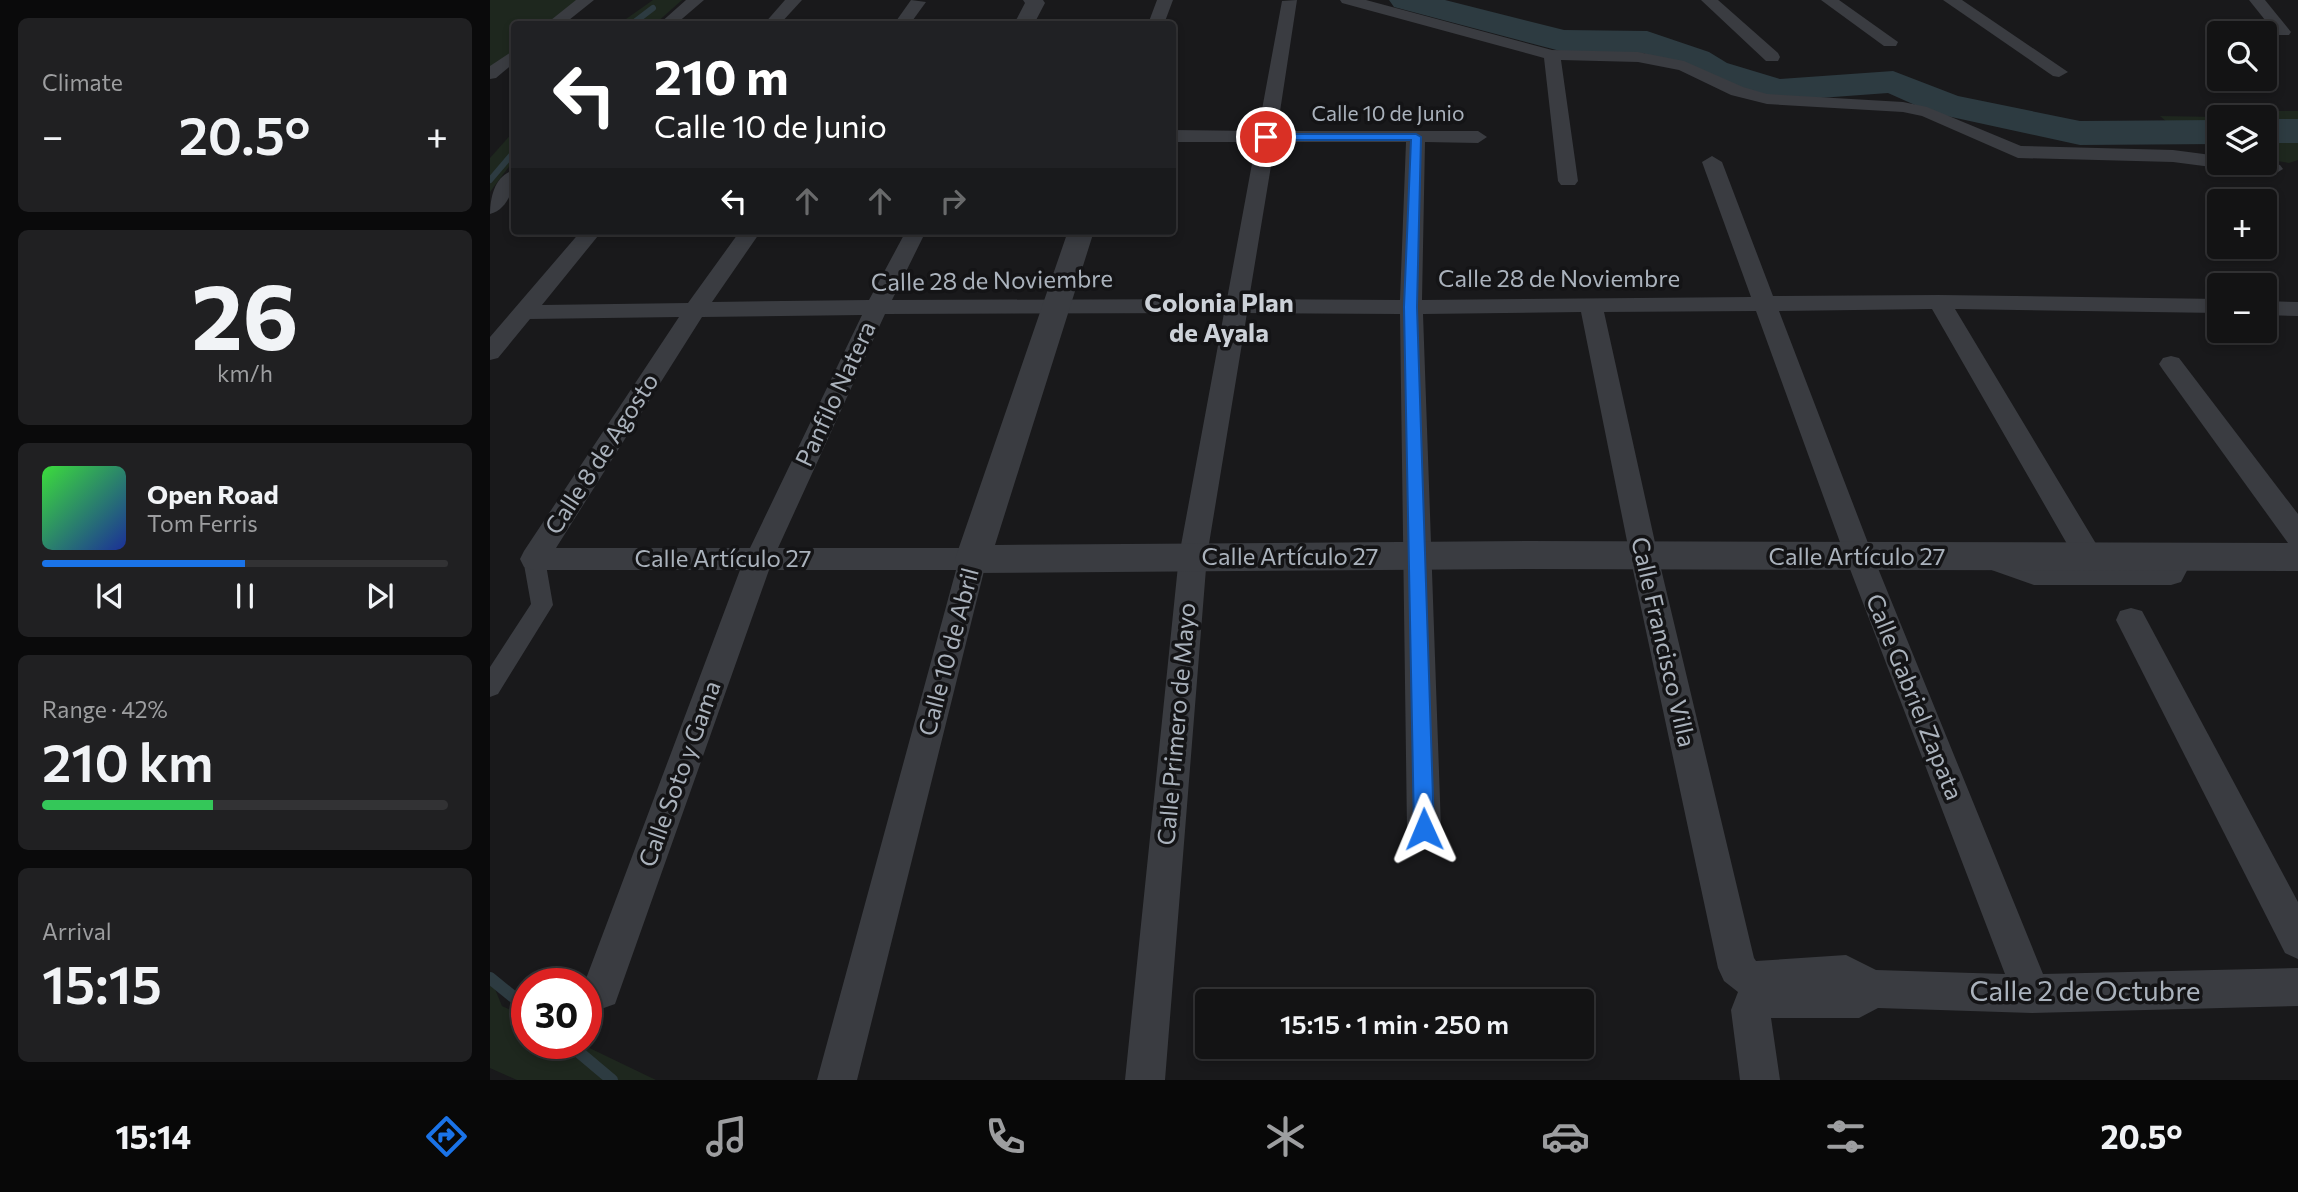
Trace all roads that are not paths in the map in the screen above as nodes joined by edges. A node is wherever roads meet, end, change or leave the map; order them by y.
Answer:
1 (586, 0) edge
2 (696, 0) edge
3 (794, 0) edge
4 (1033, 0) edge
5 (1165, 0) edge
6 (1348, 0) edge
7 (1709, 0) edge
8 (1829, 0) edge
9 (1951, 0) edge
10 (2257, 0) edge
11 (1289, 1) edge
12 (918, 2) dead end
13 (558, 21) edge
14 (671, 21) edge
15 (775, 21) edge
16 (904, 21) edge
17 (1026, 21) edge
18 (1157, 21) edge
19 (2283, 32) dead end
20 (1890, 41) dead end
21 (1552, 55) junction
22 (511, 57) edge
23 (1772, 57) dead end
24 (2059, 72) dead end
25 (490, 74) edge
26 (1176, 136) edge
27 (1266, 137) junction
28 (1416, 137) junction
29 (1478, 137) dead end
30 (2207, 160) edge
31 (1712, 162) dead end
32 (511, 180) edge
33 (1568, 181) dead end
34 (490, 208) edge
35 (589, 235) edge
36 (748, 235) edge
37 (914, 235) edge
38 (1080, 235) edge
39 (1939, 302) junction
40 (1765, 304) junction
41 (1056, 305) junction
42 (1591, 305) junction
43 (1237, 306) junction
44 (2207, 306) edge
45 (1411, 307) junction
46 (2277, 308) edge
47 (876, 309) junction
48 (2298, 309) edge
49 (694, 311) junction
50 (522, 312) junction
51 (490, 352) edge
52 (2171, 364) dead end
53 (2298, 535) edge
54 (1192, 556) junction
55 (1644, 556) junction
56 (1859, 556) junction
57 (1417, 557) junction
58 (2298, 557) edge
59 (759, 558) junction
60 (534, 559) junction
61 (973, 559) junction
62 (1993, 559) junction
63 (2179, 559) junction
64 (2091, 560) junction
65 (2131, 620) dead end
66 (490, 687) edge
67 (1424, 829) dead end
68 (2298, 940) edge
69 (602, 987) edge
70 (2298, 987) edge
71 (1747, 993) junction
72 (2032, 994) junction
73 (837, 1080) edge
74 (1145, 1080) edge
75 (1760, 1080) edge

1 - 13 street
2 - 14 street
3 - 15 street
4 - 17 street
5 - 18 street
6 - 21 street
7 - 23 street
8 - 20 street
9 - 24 street
10 - 19 street
11 - 27 street, Calle Primero de Mayo
12 - 16 street
21 - 30 street
21 - 33 street
22 - 25 street
26 - 27 street, Calle 10 de Junio
27 - 28 street, Calle 10 de Junio
27 - 43 street, Calle Primero de Mayo
28 - 29 street, Calle 10 de Junio
28 - 45 street
31 - 40 street, Calle Gabriel Zapata
32 - 34 street
35 - 50 street
36 - 49 street, Calle 8 de Agosto
37 - 47 street, Panfilo Natera
38 - 41 street, Calle 10 de Abril
39 - 40 street, Calle 28 de Noviembre
39 - 44 street, Calle 28 de Noviembre
39 - 64 street
40 - 42 street, Calle 28 de Noviembre
40 - 56 street, Calle Gabriel Zapata
41 - 43 street, Calle 28 de Noviembre
41 - 47 street, Calle 28 de Noviembre
41 - 61 street, Calle 10 de Abril
42 - 45 street, Calle 28 de Noviembre
42 - 55 street, Calle Francisco Villa
43 - 45 street, Calle 28 de Noviembre
43 - 54 street, Calle Primero de Mayo
45 - 57 street
46 - 48 street
47 - 49 street, Calle 28 de Noviembre
47 - 59 street, Panfilo Natera
49 - 50 street, Calle 28 de Noviembre
49 - 60 street, Calle 8 de Agosto
50 - 51 street
52 - 53 street
54 - 57 street, Calle Artículo 27
54 - 61 street, Calle Artículo 27
54 - 74 street, Calle Primero de Mayo
55 - 56 street, Calle Artículo 27
55 - 57 street, Calle Artículo 27
55 - 71 street, Calle Francisco Villa
56 - 62 street, Calle Artículo 27
56 - 72 street, Calle Gabriel Zapata
57 - 67 street
58 - 63 street, Calle Artículo 27
59 - 60 street, Calle Artículo 27
59 - 61 street, Calle Artículo 27
59 - 69 street, Calle Soto y Gama
60 - 66 street, Calle 8 de Agosto
61 - 73 street, Calle 10 de Abril
62 - 63 street
62 - 64 street, Calle Artículo 27
63 - 64 street, Calle Artículo 27
65 - 68 street
70 - 72 street, Calle 2 de Octubre
71 - 72 street, Calle 2 de Octubre
71 - 75 street, Calle Francisco Villa

